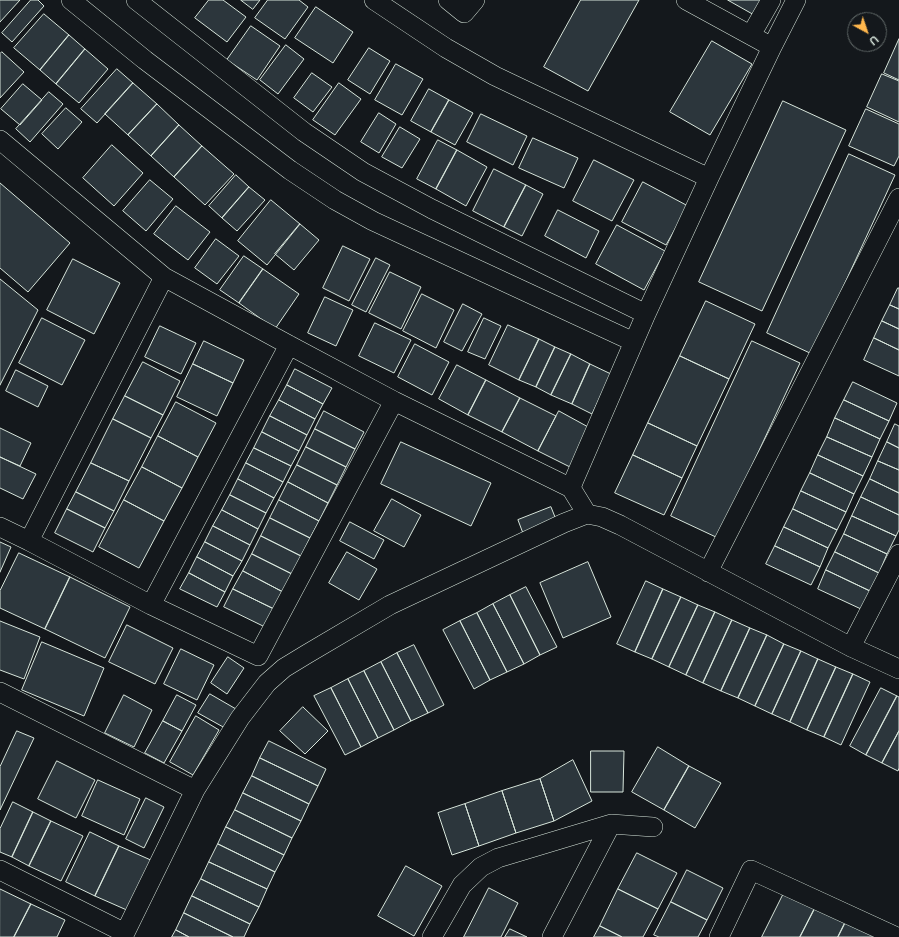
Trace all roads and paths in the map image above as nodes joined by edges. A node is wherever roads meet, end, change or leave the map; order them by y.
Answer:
1 (72, 0) edge
2 (136, 0) edge
3 (374, 0) edge
4 (448, 0) edge
5 (475, 0) edge
6 (686, 0) edge
7 (771, 0) edge
8 (796, 0) edge
9 (751, 35) junction
10 (772, 47) junction
11 (0, 140) edge
12 (709, 178) junction
13 (899, 198) edge
14 (164, 276) junction
15 (646, 314) junction
16 (634, 342) junction
17 (289, 345) junction
18 (394, 401) junction
19 (571, 488) junction
20 (587, 514) junction
21 (0, 527) edge
22 (29, 541) junction
23 (899, 554) edge
24 (708, 572) junction
25 (151, 605) junction
26 (851, 647) junction
27 (899, 669) edge
28 (0, 692) edge
29 (195, 790) junction
30 (611, 824) junction
31 (653, 827) dead end
32 (0, 870) edge
33 (124, 935) edge
34 (432, 937) edge
35 (552, 937) edge
36 (719, 937) edge
37 (897, 937) edge

1 - 16 street
2 - 15 street
3 - 12 street
4 - 5 street
6 - 9 street
7 - 9 street
8 - 10 street
9 - 10 street
10 - 12 street
11 - 14 street
12 - 15 street
13 - 24 street
14 - 17 street
14 - 22 street
15 - 16 street
16 - 19 street
17 - 18 street
17 - 25 street
18 - 19 street
18 - 25 street
19 - 20 street
20 - 24 street
20 - 29 street
21 - 22 street
22 - 25 street
23 - 26 street
24 - 26 street
26 - 27 street
28 - 29 street
29 - 33 street
30 - 31 street
30 - 34 street
30 - 35 street
32 - 33 street
36 - 37 street

